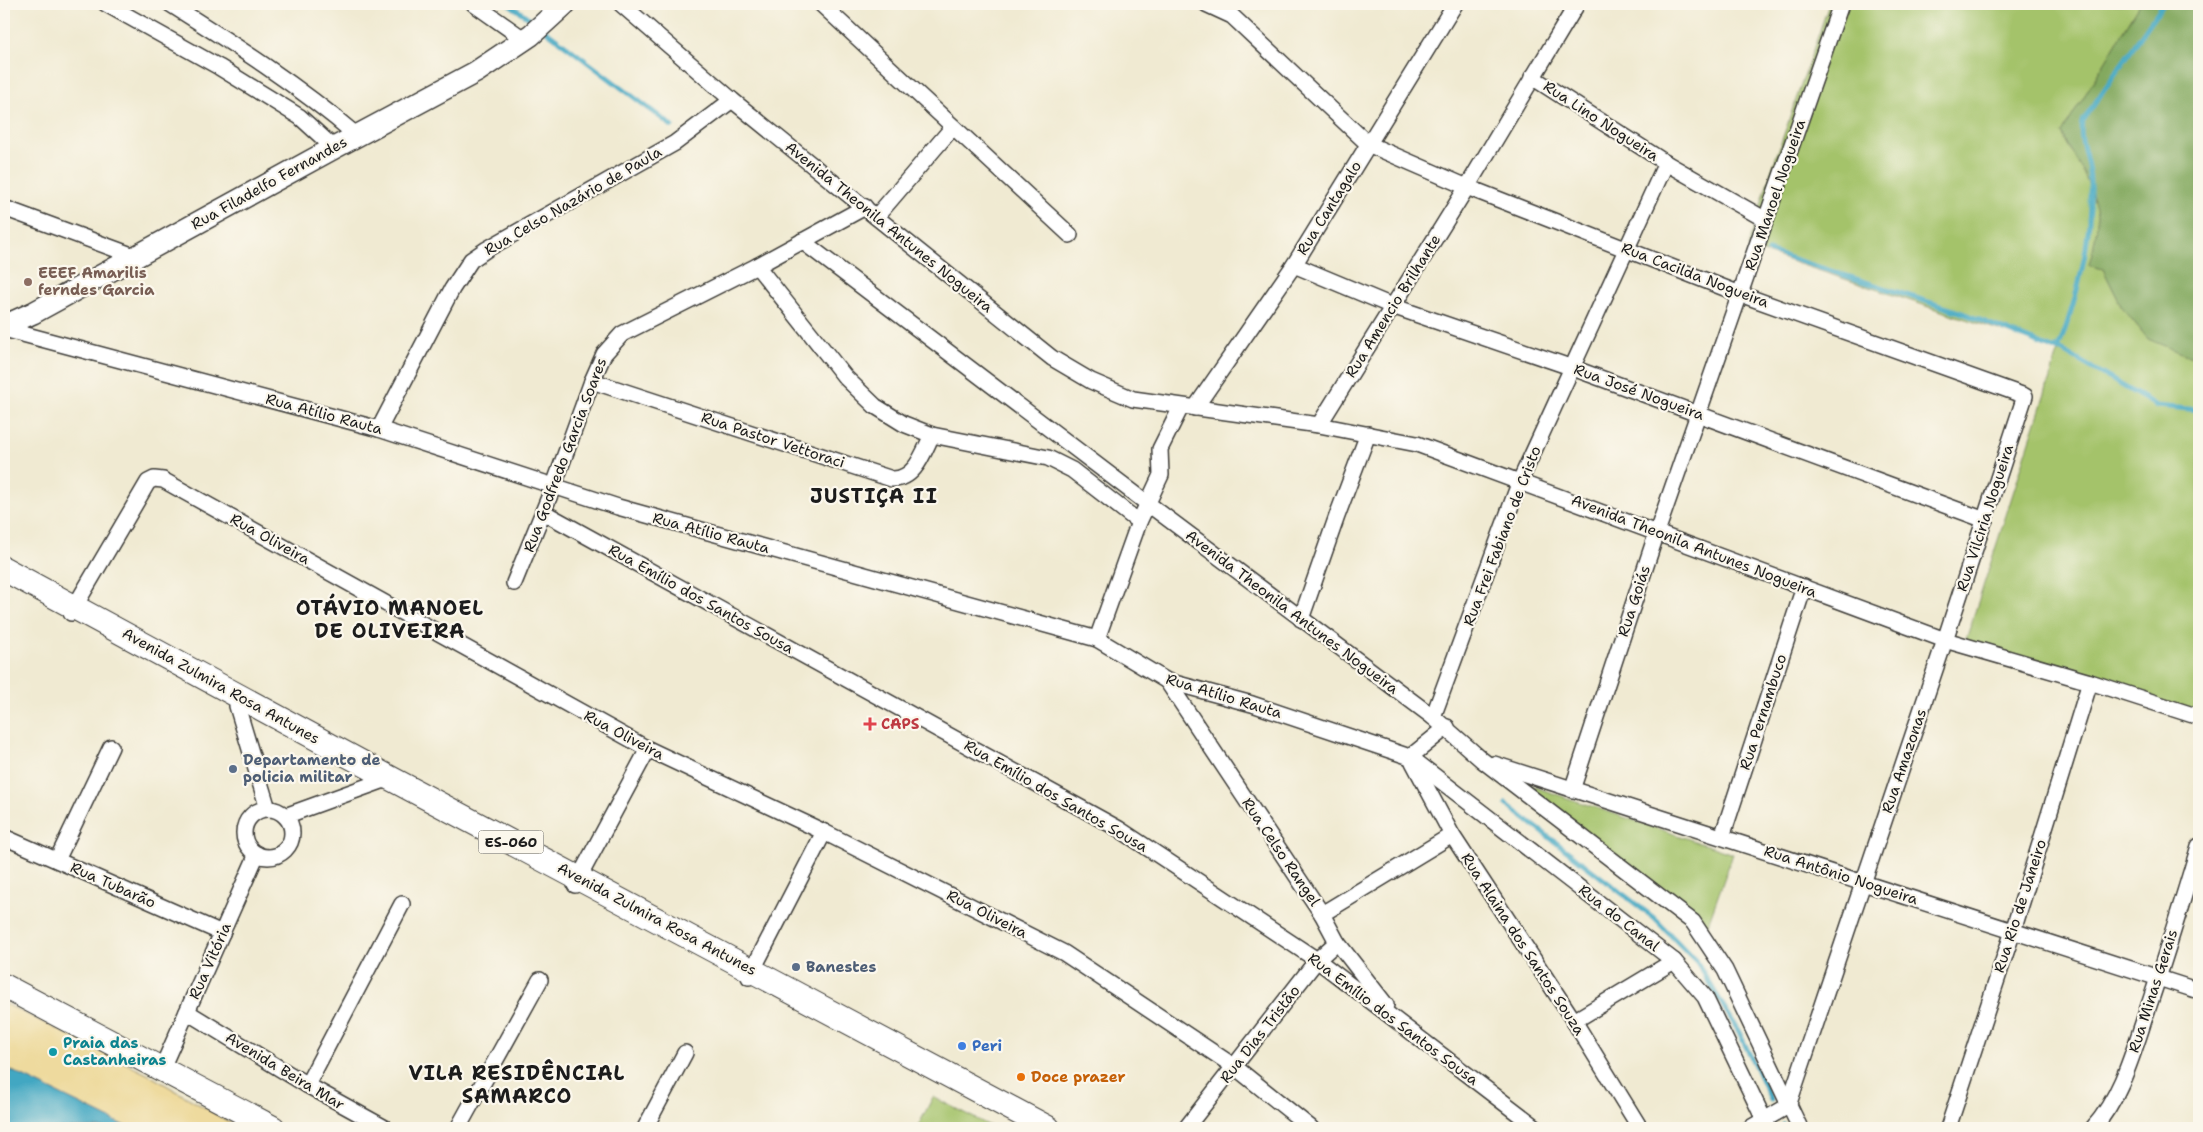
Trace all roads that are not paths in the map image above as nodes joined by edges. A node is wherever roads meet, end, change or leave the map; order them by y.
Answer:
1 (106, 4) edge
2 (170, 4) edge
3 (474, 4) edge
4 (621, 4) edge
5 (821, 4) edge
6 (1206, 4) edge
7 (1455, 4) edge
8 (1577, 4) edge
9 (1841, 4) edge
10 (558, 9) edge
11 (528, 38) junction
12 (1532, 77) junction
13 (732, 100) junction
14 (953, 127) junction
15 (356, 135) junction
16 (1368, 144) junction
17 (334, 148) junction
18 (1666, 162) junction
19 (1467, 186) junction
20 (4, 208) edge
21 (870, 212) junction
22 (1766, 220) junction
23 (1070, 235) dead end
24 (802, 241) junction
25 (1628, 249) junction
26 (134, 256) junction
27 (1294, 265) junction
28 (757, 266) junction
29 (1740, 294) junction
30 (1392, 306) junction
31 (4, 327) edge
32 (1573, 368) junction
33 (592, 381) junction
34 (2025, 396) joint
35 (1188, 408) junction
36 (1699, 414) junction
37 (1319, 425) junction
38 (379, 429) junction
39 (1368, 434) junction
40 (932, 435) junction
41 (1520, 481) junction
42 (554, 485) junction
43 (1147, 503) junction
44 (543, 512) junction
45 (1985, 520) junction
46 (1139, 522) junction
47 (1657, 532) junction
48 (4, 569) edge
49 (4, 580) edge
50 (514, 583) dead end
51 (1804, 587) junction
52 (73, 610) junction
53 (1301, 619) junction
54 (1097, 639) junction
55 (1945, 640) junction
56 (1167, 681) junction
57 (2090, 682) junction
58 (239, 701) junction
59 (1433, 717) junction
60 (2199, 717) edge
61 (1447, 727) junction
62 (110, 747) dead end
63 (648, 749) junction
64 (1410, 757) junction
65 (1482, 760) junction
66 (384, 780) junction
67 (1572, 790) junction
68 (268, 809) junction
69 (285, 816) junction
70 (824, 832) junction
71 (1452, 835) junction
72 (4, 837) edge
73 (1722, 837) junction
74 (2199, 846) edge
75 (257, 854) junction
76 (57, 860) junction
77 (577, 881) junction
78 (1862, 882) junction
79 (402, 904) dead end
80 (1322, 914) junction
81 (2013, 931) junction
82 (222, 933) junction
83 (1337, 942) junction
84 (1317, 960) junction
85 (1674, 961) junction
86 (750, 973) junction
87 (2158, 978) junction
88 (540, 980) dead end
89 (4, 986) edge
90 (2199, 991) edge
91 (187, 1012) junction
92 (1398, 1020) junction
93 (1574, 1021) junction
94 (685, 1053) dead end
95 (1235, 1067) junction
96 (162, 1068) junction
97 (307, 1085) junction
98 (1788, 1106) junction
99 (1021, 1122) edge
100 (1766, 1124) edge
101 (273, 1128) edge
102 (385, 1128) edge
103 (458, 1128) edge
104 (645, 1128) edge
105 (1048, 1128) edge
106 (1186, 1128) edge
107 (1311, 1128) edge
108 (1537, 1128) edge
109 (1640, 1128) edge
110 (1750, 1128) edge
111 (1800, 1128) edge
112 (1948, 1128) edge
113 (2093, 1128) edge

1 - 17 street
2 - 15 street
3 - 11 street
4 - 13 street, Avenida Theonila Antunes Nogueira
5 - 14 street
6 - 16 street
7 - 16 street, Rua Cantagalo
8 - 12 street, Rua Amencio Brilhante
9 - 22 street, Rua Manoel Nogueira
10 - 11 main road, Rua Filadelfo Fernandes
11 - 15 main road, Rua Filadelfo Fernandes
12 - 18 street, Rua Lino Nogueira
12 - 19 street, Rua Amencio Brilhante
13 - 21 street, Avenida Theonila Antunes Nogueira
13 - 38 street, Rua Celso Nazário de Paula
14 - 21 street
14 - 23 street
15 - 17 main road, Rua Filadelfo Fernandes
16 - 19 street, Rua Cacilda Nogueira
16 - 27 street, Rua Cantagalo
17 - 26 main road, Rua Filadelfo Fernandes
18 - 22 street
18 - 25 street, Rua Lino Nogueira
19 - 25 street, Rua Cacilda Nogueira
19 - 30 street, Rua Amencio Brilhante
20 - 26 street
21 - 24 street, Rua Godfredo Garcia Soares
21 - 35 street, Avenida Theonila Antunes Nogueira
22 - 29 street, Rua Manoel Nogueira
24 - 28 street, Rua Godfredo Garcia Soares
24 - 43 street, Avenida Theonila Antunes Nogueira
25 - 29 street, Rua Cacilda Nogueira
25 - 32 street, Rua Frei Fabiano de Cristo
26 - 31 main road, Rua Filadelfo Fernandes
27 - 30 street, Rua José Nogueira
27 - 35 street, Rua Cantagalo
28 - 33 street, Rua Godfredo Garcia Soares
28 - 40 street
29 - 34 street, Rua Cacilda Nogueira
29 - 36 street, Rua Manoel Nogueira
30 - 32 street, Rua José Nogueira
30 - 37 street, Rua Amencio Brilhante
31 - 38 street, Rua Atílio Rauta
32 - 36 street, Rua José Nogueira
32 - 41 street, Rua Frei Fabiano de Cristo
33 - 40 street, Rua Pastor Vettoraci
33 - 42 street, Rua Godfredo Garcia Soares
34 - 45 street, Rua Vilciria Nogueira
35 - 37 street, Avenida Theonila Antunes Nogueira
35 - 43 street
36 - 45 street, Rua José Nogueira
36 - 47 street, Rua Goiás
37 - 39 street, Avenida Theonila Antunes Nogueira
38 - 42 street, Rua Atílio Rauta
39 - 41 street, Avenida Theonila Antunes Nogueira
39 - 53 street
40 - 46 street
41 - 47 street, Avenida Theonila Antunes Nogueira
41 - 59 street, Rua Frei Fabiano de Cristo
42 - 44 street, Rua Godfredo Garcia Soares
42 - 54 street, Rua Atílio Rauta
43 - 46 street
43 - 53 street, Avenida Theonila Antunes Nogueira
44 - 50 street, Rua Godfredo Garcia Soares
44 - 84 street, Rua Emílio dos Santos Sousa
45 - 55 street, Rua Vilciria Nogueira
46 - 54 street
47 - 51 street, Avenida Theonila Antunes Nogueira
47 - 67 street, Rua Goiás
48 - 52 main road, Avenida Zulmira Rosa Antunes / ES-060
49 - 52 main road, Avenida Zulmira Rosa Antunes / ES-060
51 - 55 street, Avenida Theonila Antunes Nogueira
51 - 73 street, Rua Pernambuco
52 - 58 main road, Avenida Zulmira Rosa Antunes / ES-060
52 - 63 street, Rua Oliveira
53 - 59 street, Avenida Theonila Antunes Nogueira
54 - 56 street, Rua Atílio Rauta
55 - 57 street, Avenida Theonila Antunes Nogueira
55 - 78 street, Rua Amazonas
56 - 64 street, Rua Atílio Rauta
56 - 80 street, Rua Celso Rangel
57 - 60 street, Avenida Theonila Antunes Nogueira
57 - 81 street, Rua Rio de Janeiro
58 - 66 main road, Avenida Zulmira Rosa Antunes / ES-060
58 - 68 street
59 - 61 street, Avenida Theonila Antunes Nogueira
61 - 64 street
61 - 65 street, Avenida Theonila Antunes Nogueira
62 - 76 street
63 - 70 street, Rua Oliveira
63 - 77 street
64 - 71 street, Rua Alaina dos Santos Souza
64 - 85 street, Rua do Canal
65 - 67 street, Rua Antônio Nogueira
65 - 98 street
66 - 69 street
66 - 77 main road, Avenida Zulmira Rosa Antunes / ES-060
67 - 73 street, Rua Antônio Nogueira
68 - 69 street
68 - 75 street
69 - 75 street
70 - 86 street
70 - 95 street, Rua Oliveira
71 - 80 street
71 - 93 street, Rua Alaina dos Santos Souza
72 - 76 street, Rua Tubarão
73 - 78 street, Rua Antônio Nogueira
74 - 87 street, Rua Minas Gerais
75 - 82 street, Rua Vitória
76 - 82 street, Rua Tubarão
77 - 86 main road, Avenida Zulmira Rosa Antunes / ES-060
78 - 81 street, Rua Antônio Nogueira
78 - 98 street, Rua Amazonas
79 - 97 street
80 - 83 street, Rua Celso Rangel
81 - 87 street, Rua Antônio Nogueira
81 - 112 street, Rua Rio de Janeiro
82 - 91 street, Rua Vitória
83 - 84 street, Rua Dias Tristão
83 - 92 street, Rua Celso Rangel
84 - 92 street, Rua Emílio dos Santos Sousa
84 - 95 street, Rua Dias Tristão
85 - 93 street
85 - 100 street, Rua do Canal
86 - 99 main road, Avenida Zulmira Rosa Antunes / ES-060
87 - 90 street, Rua Antônio Nogueira
87 - 113 street, Rua Minas Gerais
88 - 103 street
89 - 96 main road
91 - 96 street, Rua Vitória
91 - 97 street, Avenida Beira Mar
92 - 108 street, Rua Emílio dos Santos Sousa
93 - 109 street, Rua Alaina dos Santos Souza
94 - 104 street
95 - 106 street, Rua Dias Tristão
95 - 107 street, Rua Oliveira
96 - 101 main road
97 - 102 street, Avenida Beira Mar
98 - 100 street
98 - 111 street
99 - 105 main road, ES-060
100 - 110 street

